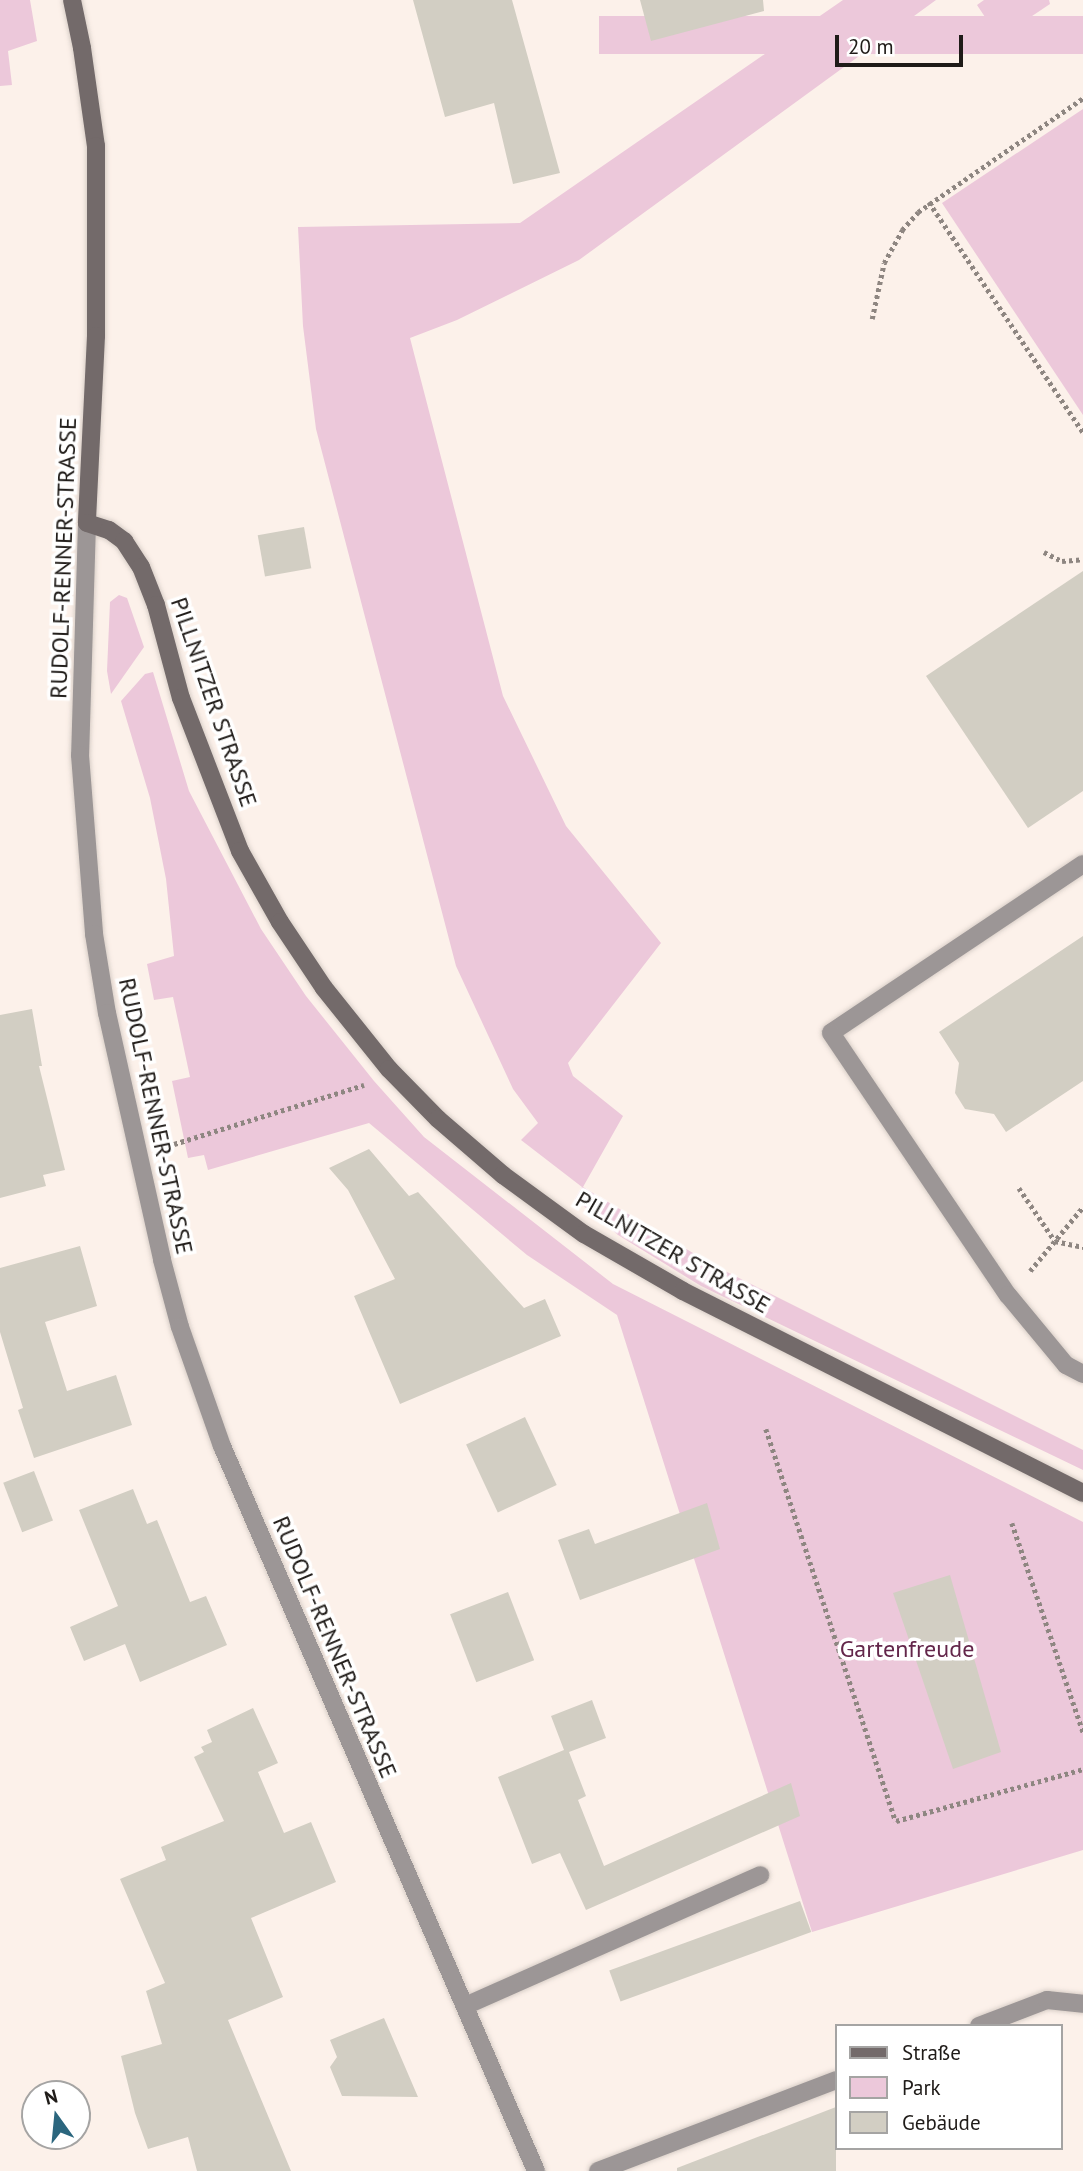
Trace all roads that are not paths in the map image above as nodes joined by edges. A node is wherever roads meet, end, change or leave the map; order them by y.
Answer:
1 (72, 0) edge
2 (87, 523) junction
3 (1083, 864) edge
4 (1083, 1374) edge
5 (1083, 1493) edge
6 (760, 1875) dead end
7 (1083, 2004) edge
8 (465, 2006) junction
9 (984, 2024) edge
10 (834, 2081) edge
11 (536, 2171) edge
12 (598, 2171) edge

1 - 2 street, RUDOLF-RENNER-STRASSE
2 - 5 street, PILLNITZER STRASSE
2 - 8 street, RUDOLF-RENNER-STRASSE
3 - 4 street
6 - 8 street
7 - 9 street
8 - 11 street, RUDOLF-RENNER-STRASSE
10 - 12 street

